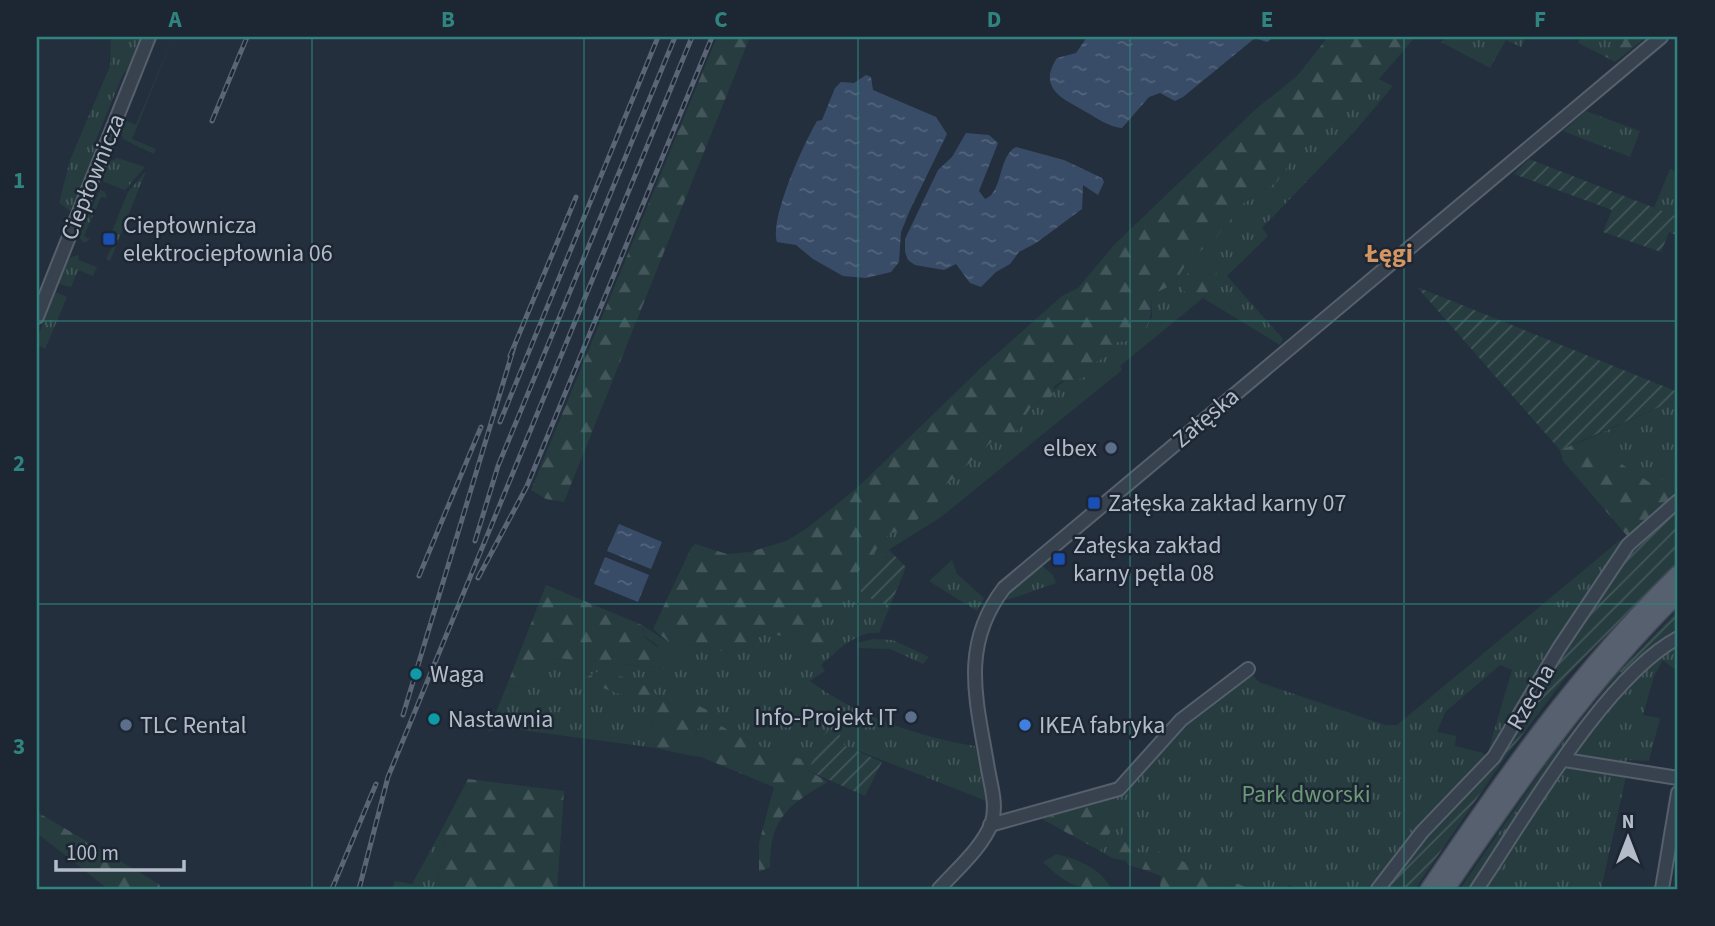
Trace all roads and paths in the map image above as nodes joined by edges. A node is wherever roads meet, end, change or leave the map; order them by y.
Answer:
1 (149, 37) edge
2 (1661, 37) edge
3 (37, 317) edge
4 (1678, 500) edge
5 (1678, 574) edge
6 (1678, 594) edge
7 (1678, 638) edge
8 (1248, 669) dead end
9 (1565, 760) junction
10 (1678, 778) edge
11 (1678, 793) edge
12 (990, 825) junction
13 (939, 889) edge
14 (1378, 889) edge
15 (1429, 889) edge
16 (1446, 889) edge
17 (1477, 889) edge
18 (1661, 889) edge

1 - 3 street, Ciepłownicza
2 - 12 street, Załęska
4 - 14 street, Rzecha
5 - 15 main road
6 - 16 main road
7 - 9 street
8 - 12 street
9 - 10 street
9 - 17 street
11 - 18 street
12 - 13 street

